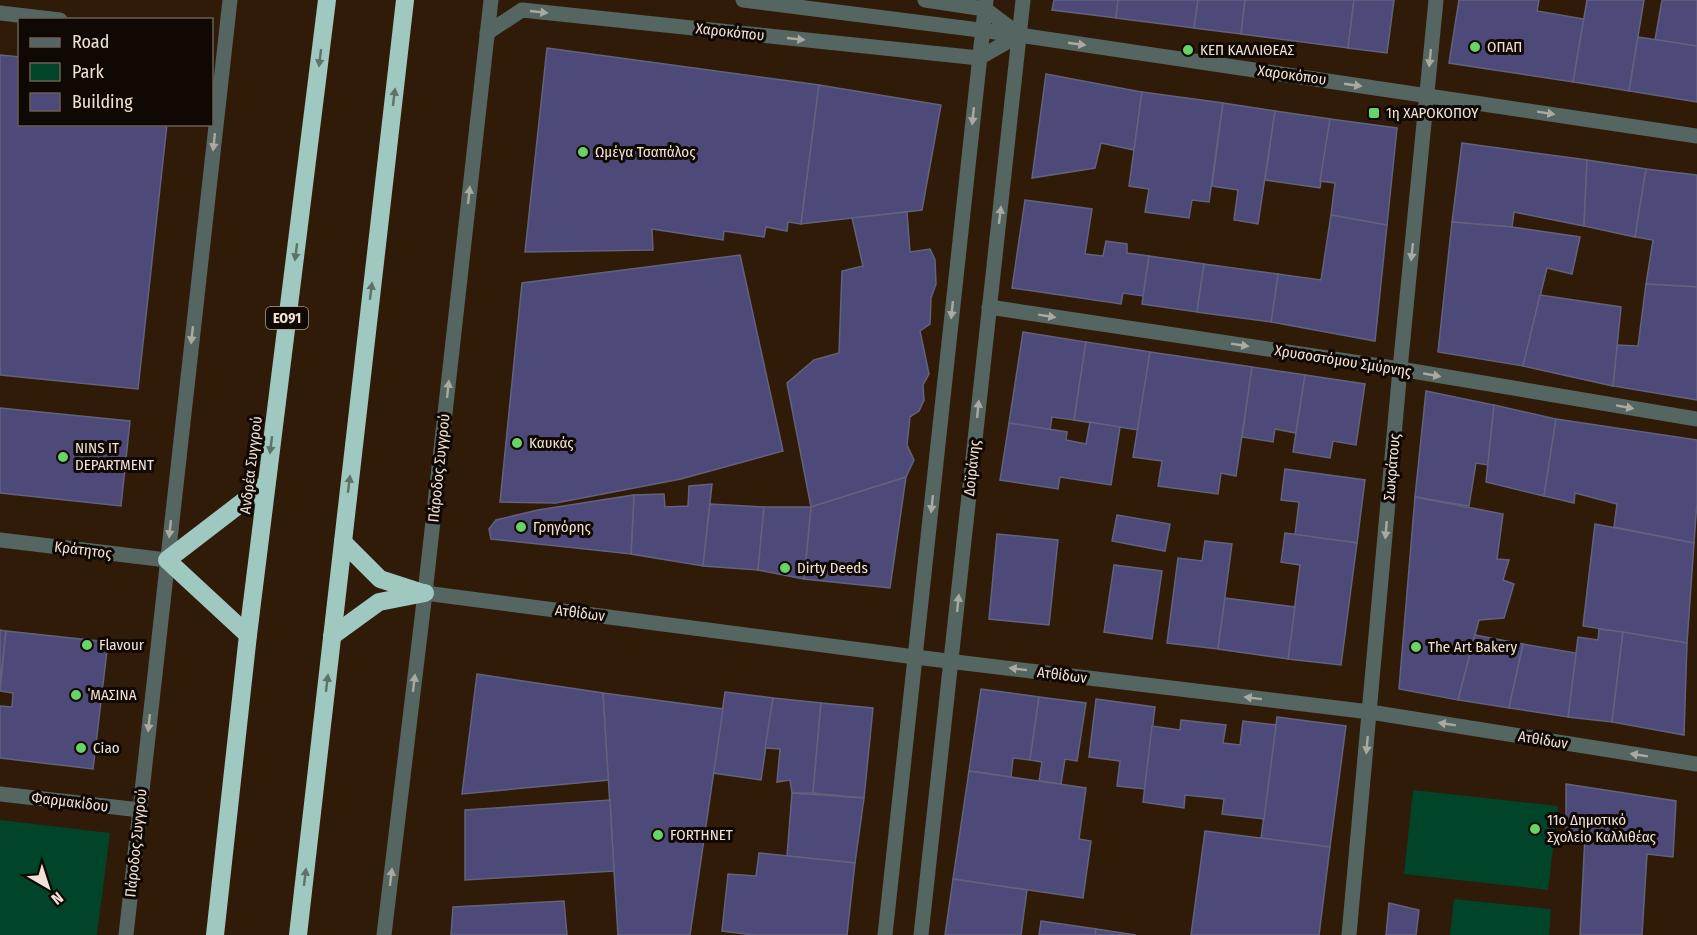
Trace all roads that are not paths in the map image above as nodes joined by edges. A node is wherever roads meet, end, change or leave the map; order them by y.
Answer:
1 (230, 0) edge
2 (327, 0) edge
3 (405, 0) edge
4 (490, 0) edge
5 (743, 0) edge
6 (925, 0) edge
7 (1023, 0) edge
8 (1436, 0) edge
9 (985, 4) edge
10 (0, 14) edge
11 (40, 18) edge
12 (982, 30) junction
13 (487, 33) junction
14 (219, 35) edge
15 (1019, 35) junction
16 (979, 58) junction
17 (1427, 95) junction
18 (213, 96) edge
19 (210, 126) edge
20 (1697, 136) edge
21 (989, 307) junction
22 (1400, 369) junction
23 (1697, 419) edge
24 (266, 484) junction
25 (0, 540) edge
26 (343, 543) junction
27 (167, 560) junction
28 (425, 593) junction
29 (248, 635) junction
30 (332, 636) junction
31 (915, 657) junction
32 (952, 661) junction
33 (1370, 712) junction
34 (1697, 764) edge
35 (0, 794) edge
36 (140, 810) junction
37 (126, 935) edge
38 (216, 935) edge
39 (298, 935) edge
40 (384, 935) edge
41 (885, 935) edge
42 (921, 935) edge
43 (1349, 935) edge

1 - 14 street, Πάροδος Συγγρού
2 -> 24 highway, Ανδρέα Συγγρού / ΕΟ91
26 -> 3 highway
4 - 13 street, Πάροδος Συγγρού
5 - 12 street, Χαροκόπου
6 - 9 street
7 - 15 street, Δοϊράνης
8 -> 17 street, Σωκράτους
9 - 12 street
9 - 15 street
10 - 11 street
12 - 15 street, Χαροκόπου
12 - 16 street
13 -> 16 street, Χαροκόπου
28 -> 13 street, Πάροδος Συγγρού
14 -> 18 street, Πάροδος Συγγρού
15 - 16 street
15 -> 17 street, Χαροκόπου
21 -> 15 street, Δοϊράνης
16 -> 31 street
17 -> 20 street, Χαροκόπου
17 -> 22 street, Σωκράτους
19 -> 27 street, Πάροδος Συγγρού
21 -> 22 street, Χρυσοστόμου Σμύρνης
32 -> 21 street, Δοϊράνης
22 -> 23 street, Χρυσοστόμου Σμύρνης
22 -> 33 street, Σωκράτους
24 - 27 highway
24 - 29 highway, Ανδρέα Συγγρού / ΕΟ91
25 - 27 street, Κράτητος
26 - 28 highway
26 - 30 highway
27 - 29 highway
27 -> 36 street, Πάροδος Συγγρού
28 - 30 highway
28 - 31 street, Ατθίδων
40 -> 28 street, Πάροδος Συγγρού
29 - 38 highway, Ανδρέα Συγγρού / ΕΟ91
39 -> 30 highway
31 - 32 street, Ατθίδων
31 - 41 street
33 -> 32 street, Ατθίδων
32 - 42 street, Δοϊράνης
34 -> 33 street, Ατθίδων
33 -> 43 street, Σωκράτους
35 - 36 street, Φαρμακίδου
36 - 37 street, Πάροδος Συγγρού

